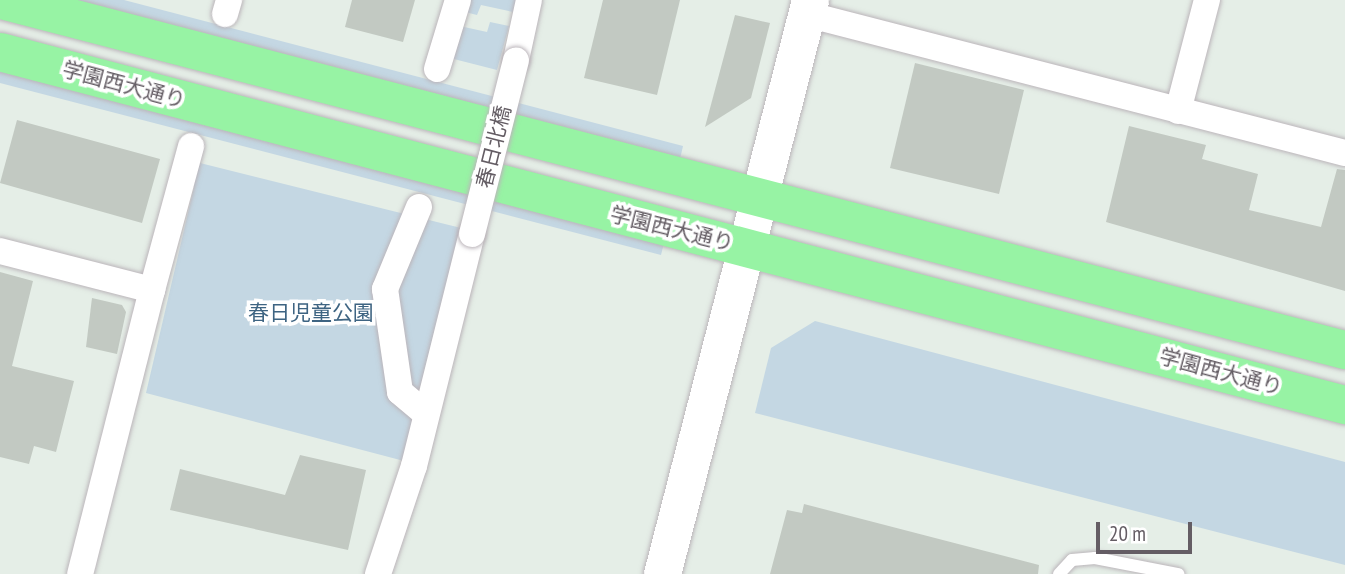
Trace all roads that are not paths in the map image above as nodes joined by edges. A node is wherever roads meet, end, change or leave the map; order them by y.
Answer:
1 (2, 0) edge
2 (458, 0) edge
3 (529, 0) edge
4 (1207, 0) edge
5 (808, 7) edge
6 (0, 52) edge
7 (437, 69) dead end
8 (1178, 111) junction
9 (191, 146) dead end
10 (1345, 153) edge
11 (760, 197) junction
12 (419, 207) dead end
13 (747, 248) junction
14 (0, 251) edge
15 (152, 290) junction
16 (1345, 350) edge
17 (1345, 405) edge
18 (425, 413) junction
19 (80, 574) edge
20 (378, 574) edge
21 (662, 574) edge
22 (1059, 574) edge
23 (1178, 574) edge

1 - 11 highway
2 - 7 street
3 - 18 street, 春日北橋, bridge
4 - 8 street
5 - 8 street
5 - 11 street
6 - 13 highway, 学園西大通り
8 - 10 street
9 - 15 street
11 - 13 street
11 - 16 highway
12 - 18 street
13 - 17 highway, 学園西大通り
13 - 21 street
14 - 15 street
15 - 19 street
18 - 20 street, 春日北橋
22 - 23 lane

